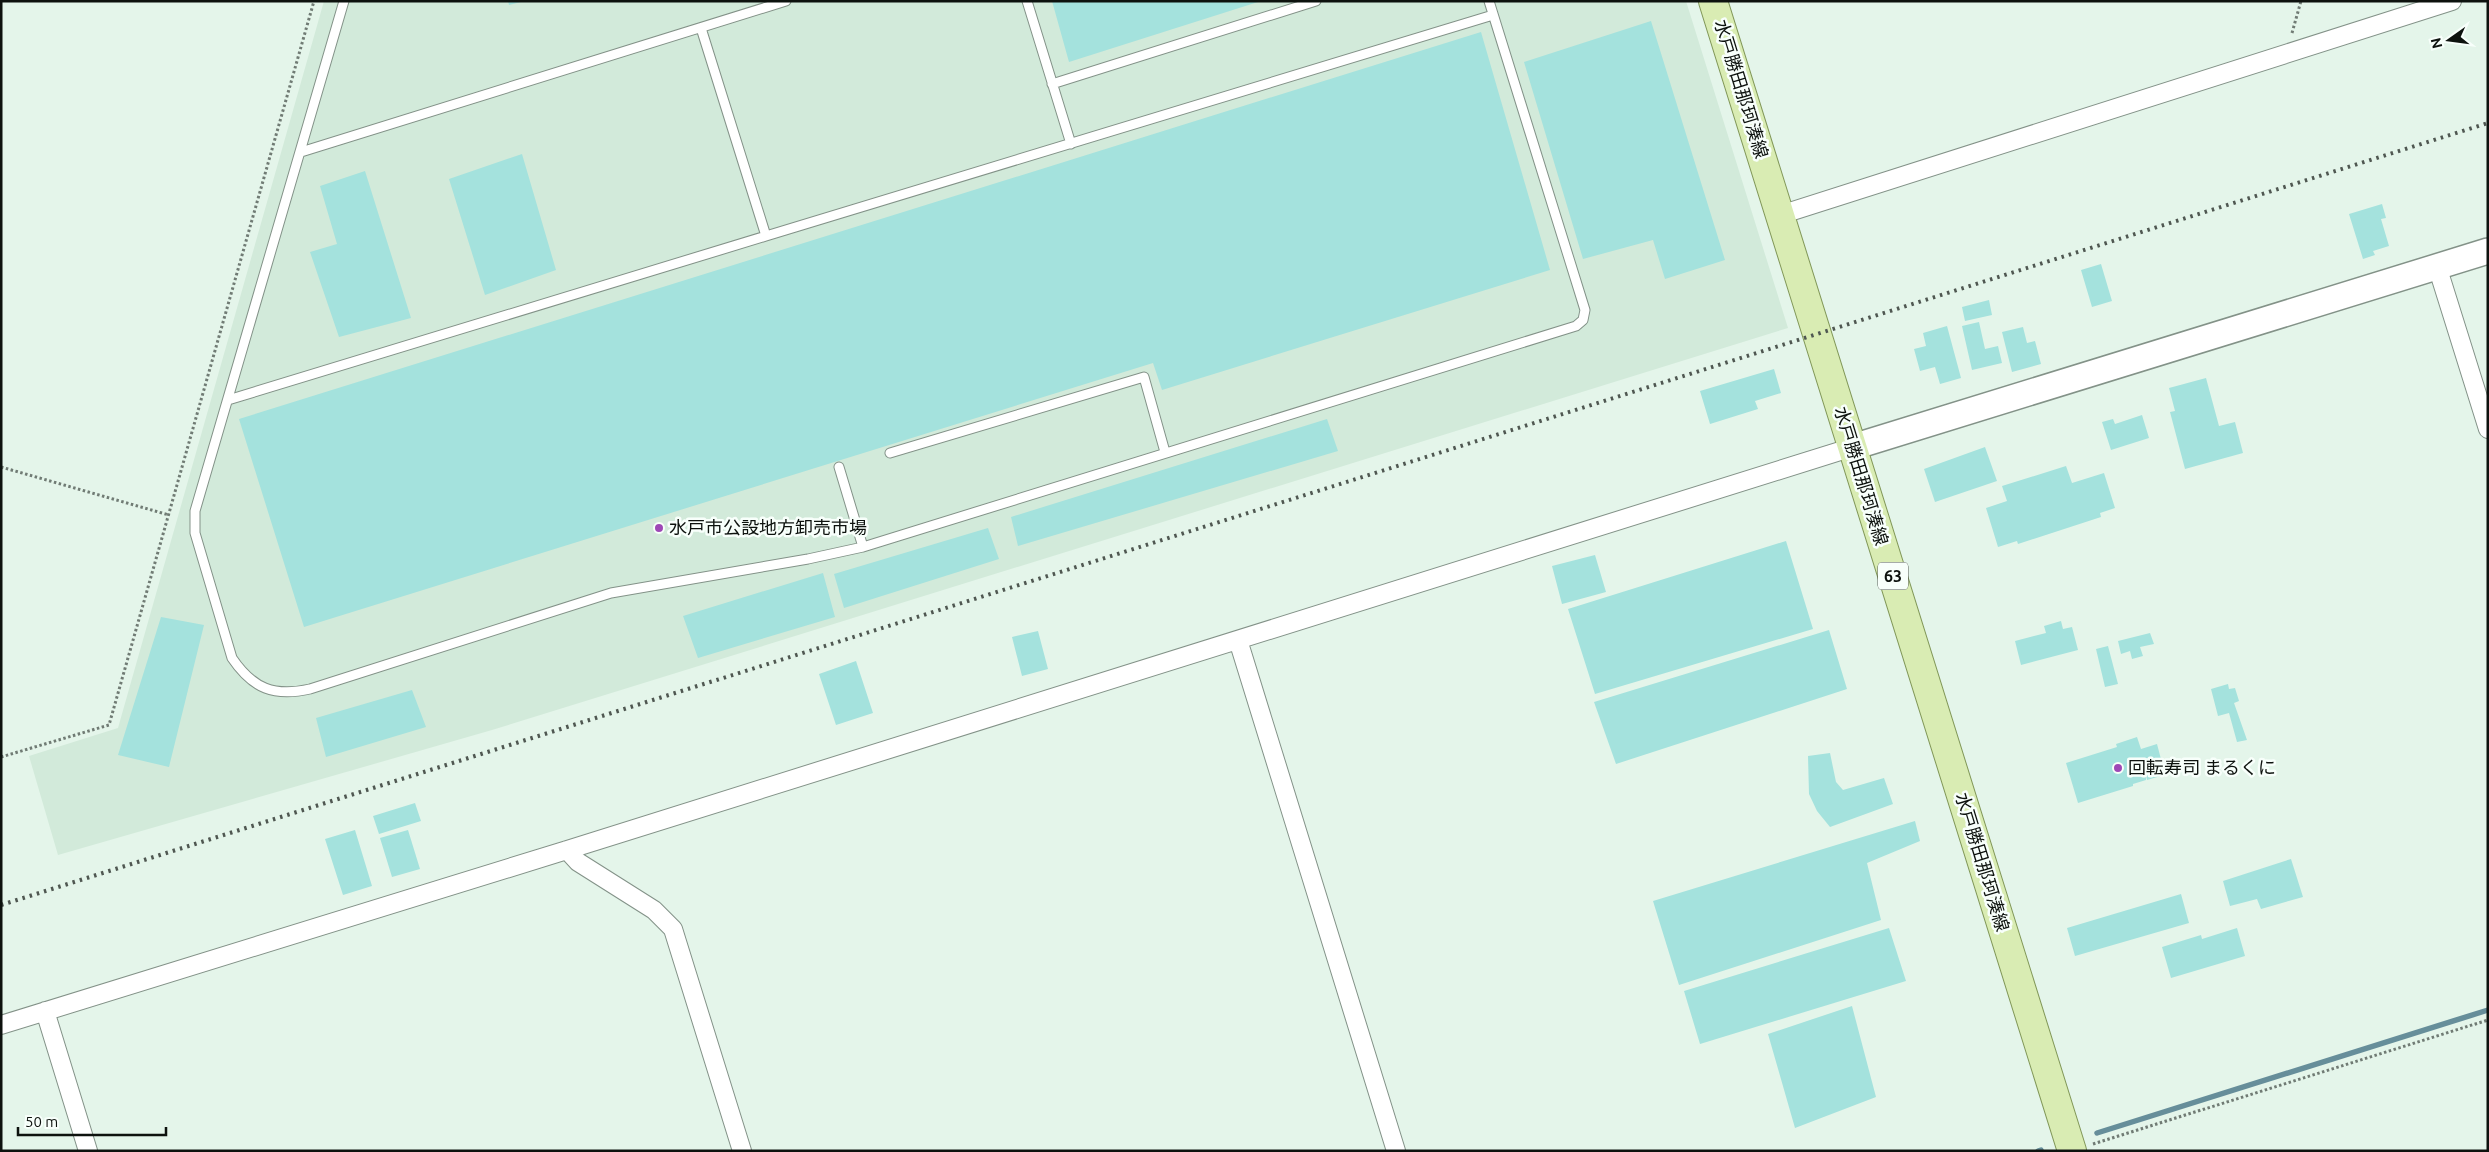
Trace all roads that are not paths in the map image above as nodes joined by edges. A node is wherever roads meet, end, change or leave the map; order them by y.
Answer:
1 (344, 1) edge
2 (786, 1) edge
3 (1027, 1) edge
4 (1316, 1) edge
5 (1489, 1) edge
6 (1714, 1) edge
7 (2452, 1) edge
8 (1493, 15) junction
9 (701, 28) junction
10 (1052, 84) junction
11 (1071, 144) junction
12 (301, 152) junction
13 (1780, 215) junction
14 (766, 236) junction
15 (2488, 251) edge
16 (2437, 266) junction
17 (228, 400) junction
18 (2488, 429) edge
19 (1852, 446) junction
20 (1164, 452) junction
21 (890, 453) dead end
22 (839, 467) dead end
23 (863, 547) junction
24 (1238, 640) junction
25 (567, 850) junction
26 (45, 1011) junction
27 (1, 1024) edge
28 (88, 1151) edge
29 (742, 1151) edge
30 (1396, 1151) edge
31 (2072, 1151) edge

1 - 12 lane
2 - 9 lane
3 - 10 lane
4 - 10 lane
5 - 8 lane
6 - 13 main road, 水戸勝田那珂湊線 / 63
7 - 13 street
8 - 11 lane
8 - 20 lane
9 - 12 lane
9 - 14 lane
10 - 11 lane
11 - 14 lane
12 - 17 lane
13 - 19 main road, 水戸勝田那珂湊線 / 63
14 - 17 lane
15 - 16 street
16 - 18 street
16 - 19 street
17 - 23 lane
19 - 24 street
19 - 31 main road, 水戸勝田那珂湊線 / 63
20 - 21 lane
20 - 23 lane
22 - 23 lane
24 - 25 street
24 - 30 street
25 - 26 street
25 - 29 street
26 - 27 street
26 - 28 street

